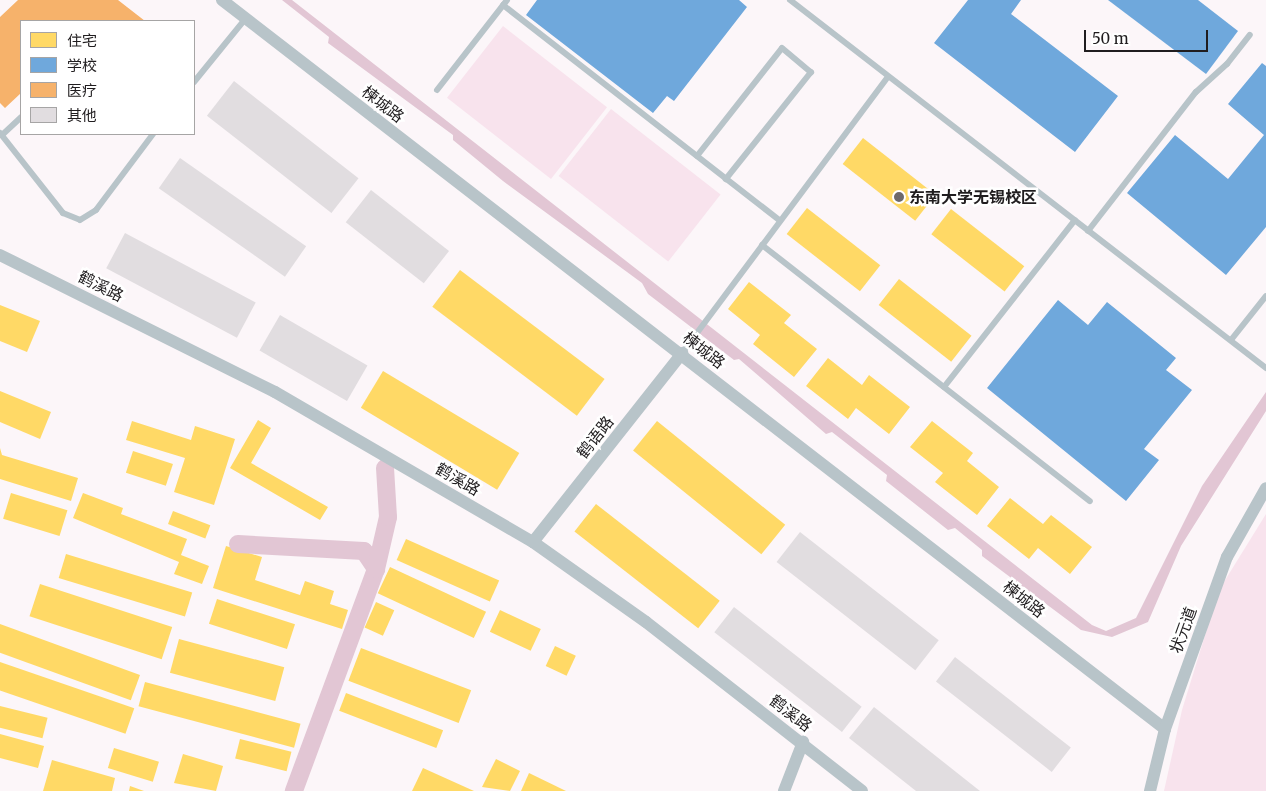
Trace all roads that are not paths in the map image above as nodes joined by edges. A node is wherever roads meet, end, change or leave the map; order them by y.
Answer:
1 (222, 0) edge
2 (790, 0) edge
3 (505, 3) edge
4 (246, 18) junction
5 (1250, 35) dead end
6 (888, 78) junction
7 (195, 81) edge
8 (437, 90) dead end
9 (20, 118) edge
10 (1, 134) edge
11 (152, 135) edge
12 (697, 156) junction
13 (726, 179) junction
14 (780, 220) junction
15 (1075, 220) junction
16 (1088, 231) junction
17 (762, 245) junction
18 (0, 255) edge
19 (1266, 296) edge
20 (1230, 340) junction
21 (682, 353) junction
22 (1266, 368) edge
23 (944, 387) junction
24 (1266, 488) edge
25 (1090, 501) dead end
26 (533, 542) junction
27 (1165, 729) junction
28 (803, 742) junction
29 (784, 791) edge
30 (862, 791) edge
31 (1150, 791) edge

1 - 4 street, 楝城路
2 - 6 lane
3 - 8 lane
3 - 12 lane
4 - 7 lane
4 - 21 street, 楝城路
5 - 16 lane
6 - 14 lane
6 - 15 lane
9 - 10 lane
10 - 11 lane
12 - 13 lane
12 - 13 lane
13 - 14 lane
14 - 17 lane
15 - 16 lane
15 - 23 lane
16 - 20 lane
17 - 21 lane
17 - 23 lane
18 - 26 street, 鹤溪路
19 - 20 lane
20 - 22 lane
21 - 26 street, 鹤语路
21 - 27 street, 楝城路
23 - 25 lane
24 - 27 street, 状元道
26 - 28 street, 鹤溪路
27 - 31 street, 状元道
28 - 29 street
28 - 30 street, 鹤溪路

